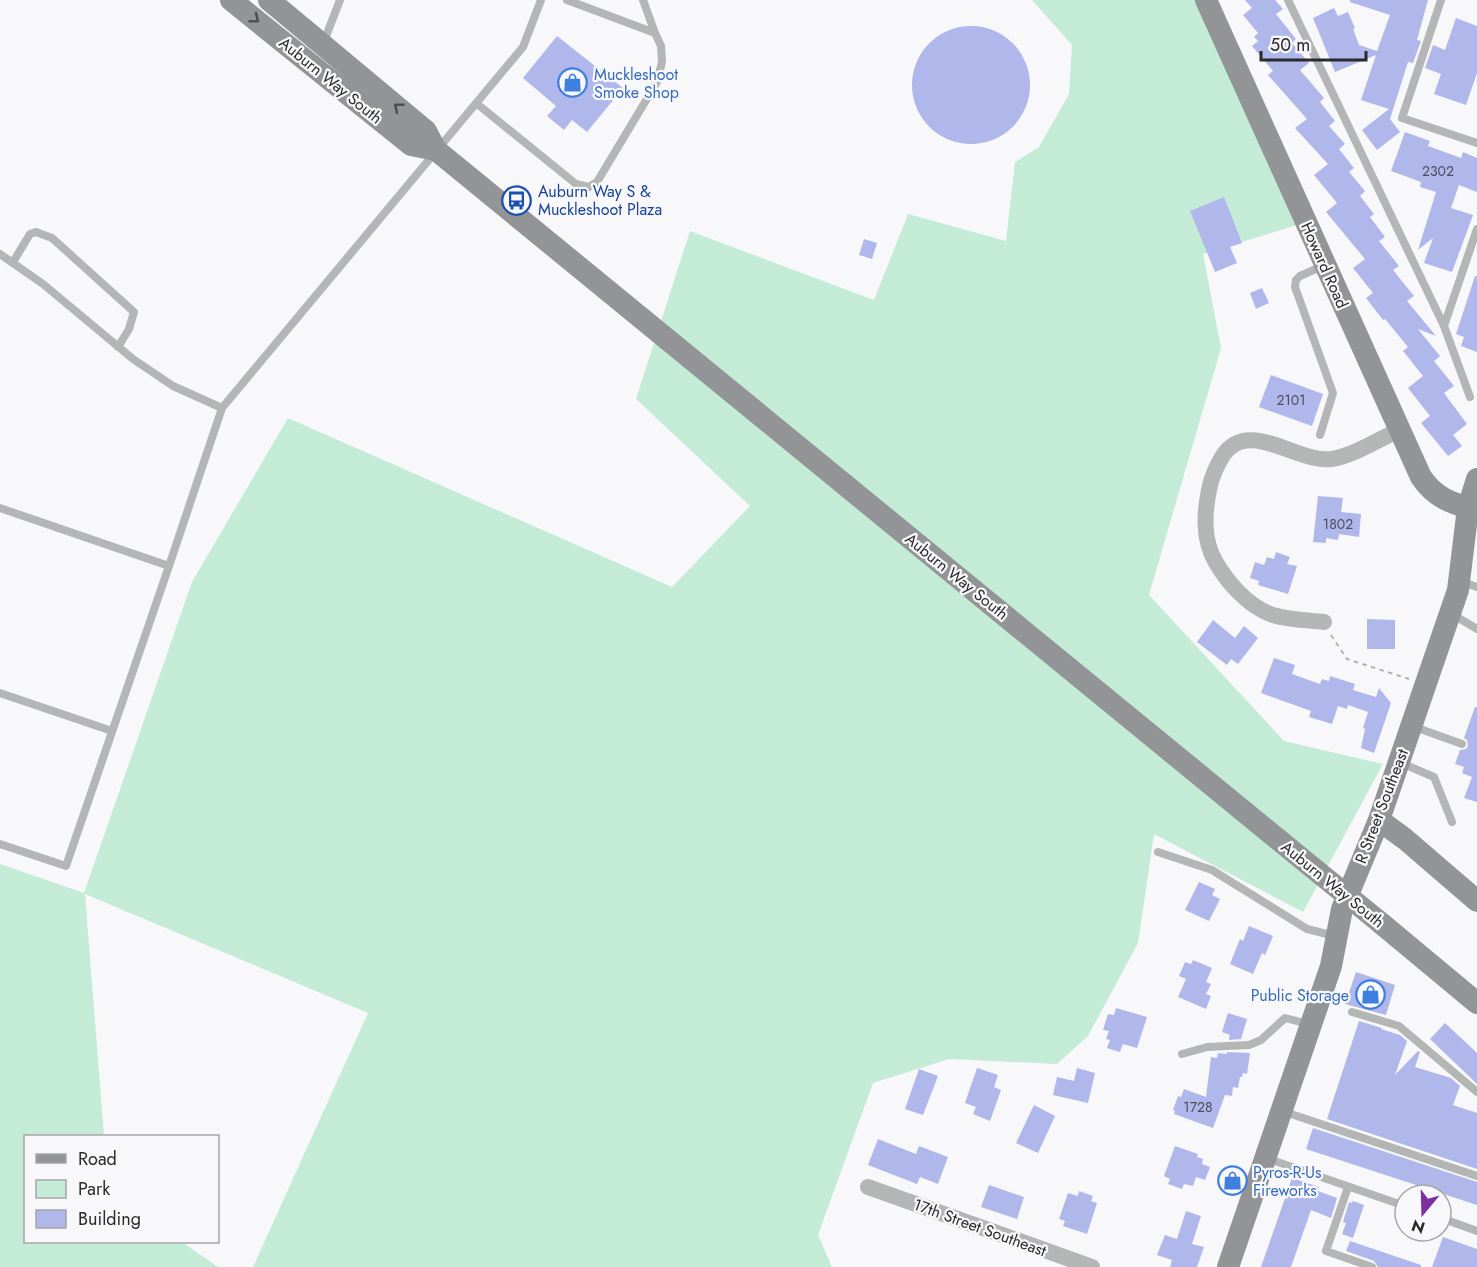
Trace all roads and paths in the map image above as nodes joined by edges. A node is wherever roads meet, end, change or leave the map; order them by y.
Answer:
1 (231, 0) edge
2 (269, 0) edge
3 (340, 0) edge
4 (541, 0) edge
5 (567, 0) edge
6 (643, 0) edge
7 (1206, 0) edge
8 (1288, 0) edge
9 (1441, 0) edge
10 (655, 33) junction
11 (323, 45) junction
12 (476, 103) junction
13 (1477, 143) edge
14 (436, 150) junction
15 (1477, 228) edge
16 (0, 254) edge
17 (13, 262) junction
18 (1325, 265) junction
19 (1444, 326) junction
20 (118, 347) junction
21 (1470, 397) dead end
22 (222, 408) junction
23 (1399, 430) junction
24 (1320, 435) dead end
25 (1477, 479) edge
26 (0, 508) edge
27 (1472, 509) edge
28 (169, 566) junction
29 (1468, 584) edge
30 (1450, 613) junction
31 (1324, 622) joint
32 (1477, 629) edge
33 (1425, 685) junction
34 (0, 693) edge
35 (1411, 726) junction
36 (112, 731) junction
37 (1462, 744) dead end
38 (1399, 762) junction
39 (1379, 820) junction
40 (1452, 822) dead end
41 (0, 844) edge
42 (1158, 852) dead end
43 (1477, 902) edge
44 (1335, 936) junction
45 (1477, 1003) edge
46 (1352, 1012) dead end
47 (1312, 1025) junction
48 (1182, 1054) dead end
49 (1477, 1092) edge
50 (1282, 1110) junction
51 (1265, 1158) junction
52 (1477, 1176) edge
53 (1348, 1186) junction
54 (868, 1187) dead end
55 (1393, 1202) edge
56 (1453, 1222) edge
57 (1477, 1231) edge
58 (1092, 1267) edge
59 (1228, 1267) edge
60 (1372, 1267) edge

1 -> 14 main road, Auburn Way South
2 - 11 main road, Auburn Way South
3 - 11 lane
4 - 12 lane
5 - 10 lane
6 - 10 lane
7 - 18 main road, Howard Road
8 - 19 lane
9 - 13 lane
10 - 12 lane
14 -> 11 main road, Auburn Way South
12 - 14 lane
14 - 22 lane
14 - 45 main road, Auburn Way South, bridge
15 - 19 lane
16 - 17 lane
17 - 20 lane
17 - 20 lane
18 - 23 main road, Howard Road
18 - 24 lane
19 - 21 lane
20 - 22 lane
22 - 28 lane
23 - 27 main road, Howard Road
23 - 31 street
25 - 27 main road, R Street Southeast
26 - 28 lane
27 - 29 main road, R Street Southeast
28 - 36 lane
29 - 30 main road, R Street Southeast
30 - 32 lane
30 - 33 main road, R Street Southeast
31 - 33 path
33 - 35 main road, R Street Southeast
34 - 36 lane
35 - 37 lane
35 - 38 main road, R Street Southeast
36 - 41 lane
38 - 39 main road, R Street Southeast
38 - 40 lane
39 - 43 main road
39 - 44 main road, R Street Southeast
42 - 44 lane
44 - 47 main road, R Street Southeast
46 - 49 lane
47 - 48 lane
47 - 50 main road, R Street Southeast
50 - 51 main road, R Street Southeast
50 - 52 lane
51 - 53 lane
51 - 59 main road, R Street Southeast
53 - 55 lane
53 - 60 lane
54 - 58 street, 17th Street Southeast
56 - 57 lane

